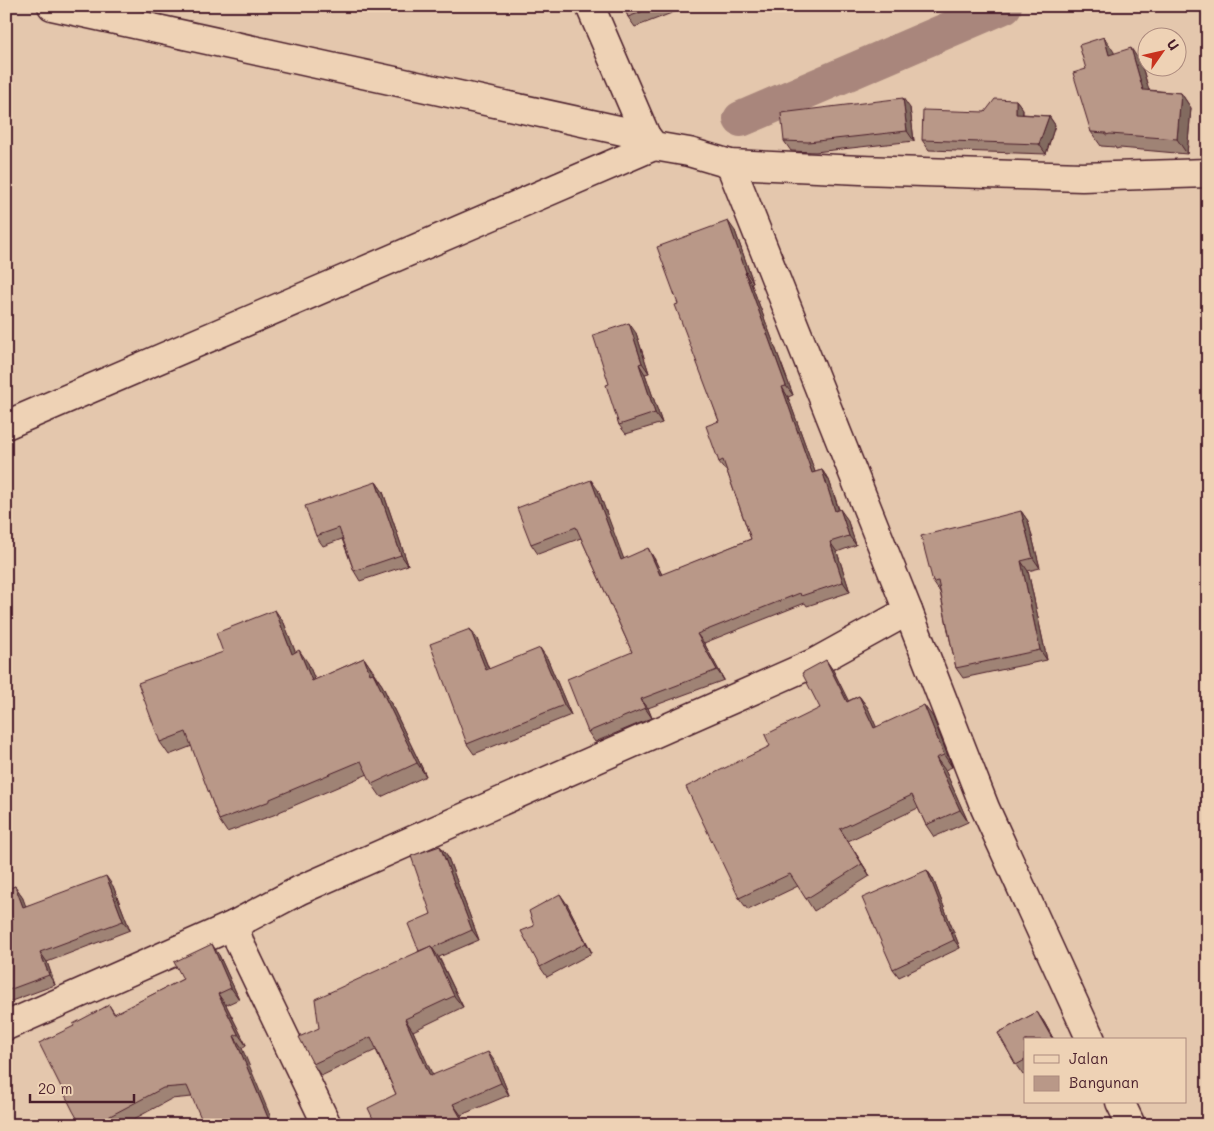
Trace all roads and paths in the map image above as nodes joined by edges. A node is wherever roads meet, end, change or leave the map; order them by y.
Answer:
1 (52, 6) edge
2 (590, 6) edge
3 (650, 141) junction
4 (730, 164) junction
5 (1208, 174) edge
6 (6, 425) edge
7 (908, 611) junction
8 (234, 925) junction
9 (6, 1026) edge
10 (1090, 1038) edge
11 (1121, 1104) edge
12 (326, 1125) edge
13 (1130, 1125) edge

1 - 3 street
2 - 3 street
3 - 4 street
3 - 6 street
4 - 5 street
4 - 7 street
7 - 8 street
7 - 10 street
8 - 9 street
8 - 12 street
11 - 13 street

